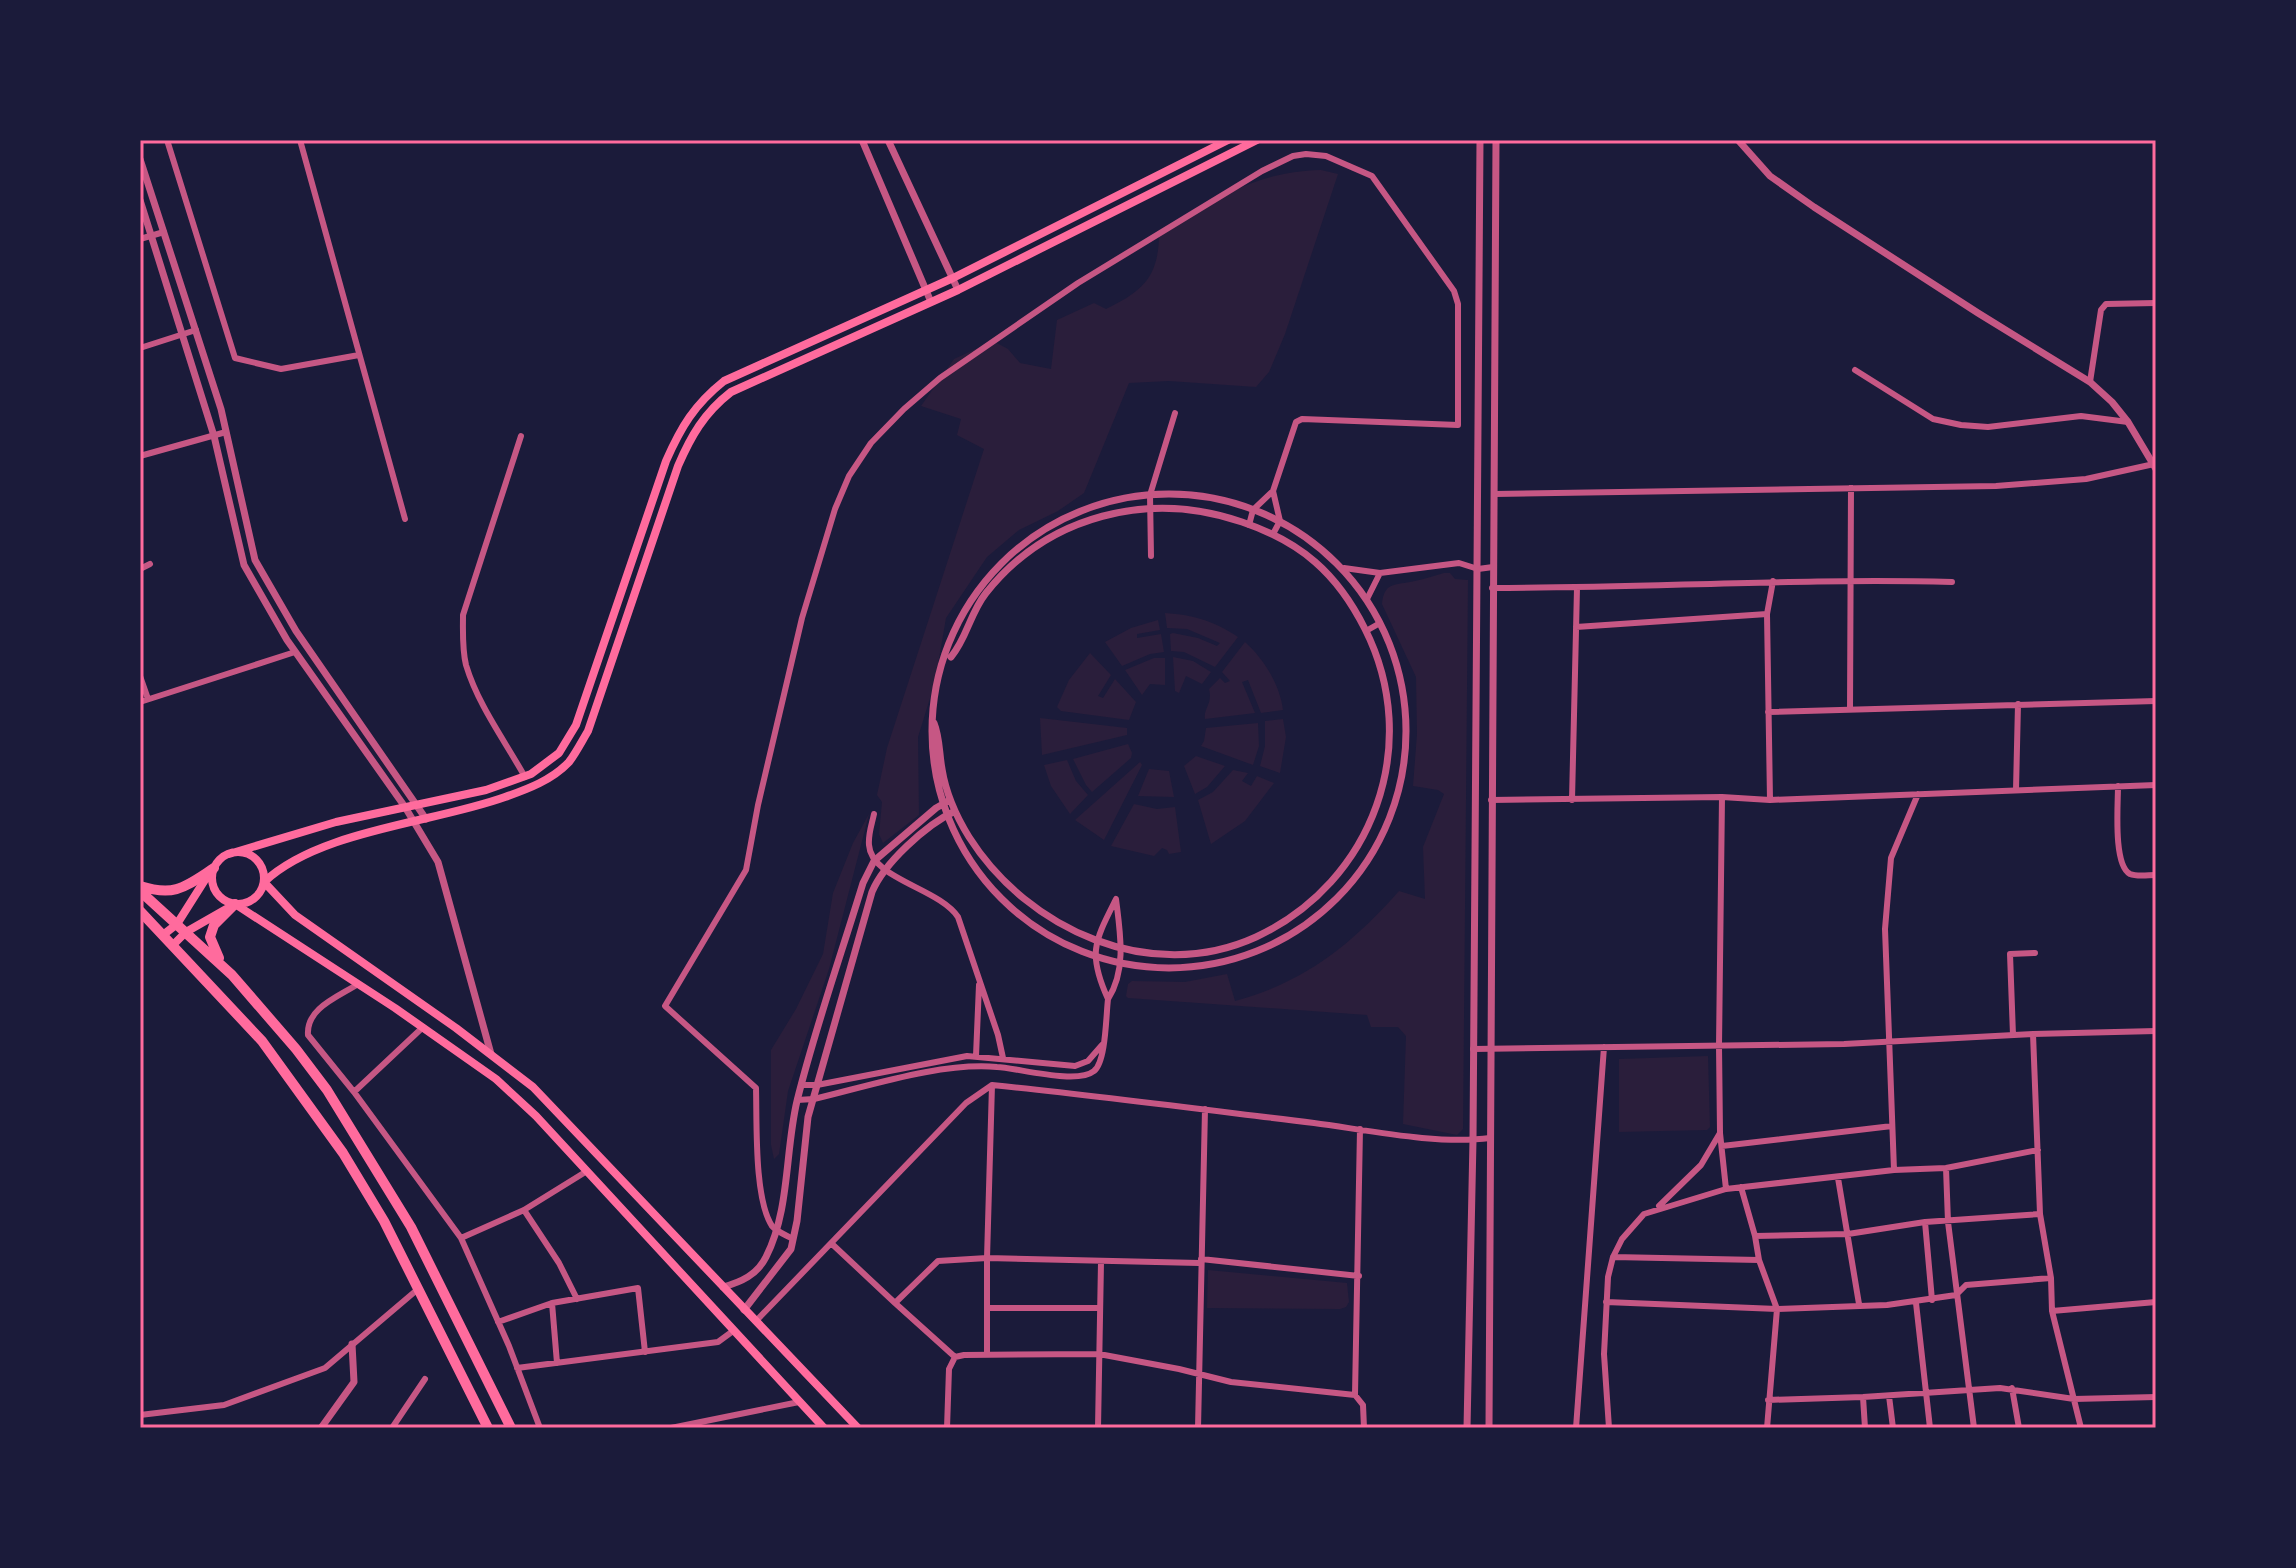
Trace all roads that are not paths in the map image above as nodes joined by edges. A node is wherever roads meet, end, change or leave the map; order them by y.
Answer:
1 (167, 140) edge
2 (300, 140) edge
3 (862, 140) edge
4 (888, 140) edge
5 (1228, 140) edge
6 (1257, 140) edge
7 (1480, 140) edge
8 (1496, 140) edge
9 (1738, 140) edge
10 (140, 159) edge
11 (140, 200) edge
12 (164, 232) junction
13 (151, 235) junction
14 (140, 239) edge
15 (953, 278) junction
16 (926, 290) junction
17 (958, 290) junction
18 (931, 302) junction
19 (2156, 303) edge
20 (196, 330) junction
21 (183, 334) junction
22 (140, 348) edge
23 (359, 355) junction
24 (1855, 370) dead end
25 (2090, 382) junction
26 (1175, 413) dead end
27 (2128, 422) junction
28 (226, 432) junction
29 (214, 436) junction
30 (521, 436) dead end
31 (140, 456) edge
32 (2155, 467) edge
33 (1851, 488) junction
34 (1273, 491) junction
35 (1494, 494) junction
36 (1150, 495) junction
37 (1149, 508) junction
38 (1253, 510) junction
39 (405, 519) dead end
40 (1280, 521) junction
41 (1249, 525) junction
42 (1273, 534) junction
43 (1151, 556) dead end
44 (150, 564) dead end
45 (1493, 567) junction
46 (1344, 568) junction
47 (140, 569) edge
48 (1478, 569) junction
49 (1380, 573) junction
50 (1850, 580) junction
51 (1773, 581) junction
52 (1952, 582) dead end
53 (1492, 588) junction
54 (1577, 588) junction
55 (1367, 599) junction
56 (1767, 614) junction
57 (1380, 623) junction
58 (1576, 627) junction
59 (1366, 631) junction
60 (295, 652) junction
61 (951, 657) junction
62 (140, 676) edge
63 (144, 701) edge
64 (2156, 701) edge
65 (2018, 704) junction
66 (1850, 709) junction
67 (1768, 712) junction
68 (934, 723) junction
69 (525, 777) junction
70 (2156, 785) edge
71 (2118, 786) junction
72 (2016, 790) junction
73 (1918, 794) junction
74 (1722, 797) junction
75 (950, 800) junction
76 (1491, 800) junction
77 (1572, 800) junction
78 (1770, 800) junction
79 (417, 805) junction
80 (405, 807) junction
81 (936, 808) junction
82 (955, 811) junction
83 (874, 814) dead end
84 (941, 818) junction
85 (426, 819) junction
86 (413, 822) junction
87 (229, 854) junction
88 (874, 861) junction
89 (214, 868) junction
90 (886, 870) junction
91 (2156, 875) edge
92 (264, 882) junction
93 (140, 889) edge
94 (235, 904) junction
95 (140, 911) edge
96 (177, 924) junction
97 (186, 932) junction
98 (163, 935) junction
99 (1096, 940) junction
100 (172, 946) junction
101 (1122, 948) junction
102 (2035, 953) dead end
103 (1095, 956) junction
104 (1119, 963) junction
105 (232, 975) junction
106 (979, 982) junction
107 (358, 984) junction
108 (1108, 999) junction
109 (421, 1029) junction
110 (2156, 1031) edge
111 (2033, 1034) junction
112 (2013, 1035) junction
113 (1888, 1042) junction
114 (1102, 1045) junction
115 (1719, 1046) junction
116 (1604, 1047) junction
117 (1490, 1048) junction
118 (1473, 1049) junction
119 (491, 1054) junction
120 (976, 1056) junction
121 (1003, 1058) junction
122 (801, 1085) junction
123 (817, 1085) junction
124 (992, 1085) junction
125 (354, 1092) junction
126 (814, 1099) junction
127 (797, 1100) junction
128 (1205, 1109) junction
129 (1892, 1126) junction
130 (1360, 1129) junction
131 (1720, 1133) junction
132 (1490, 1138) junction
133 (1473, 1140) junction
134 (1722, 1146) junction
135 (2038, 1150) junction
136 (1946, 1168) junction
137 (1894, 1170) junction
138 (587, 1171) junction
139 (1838, 1178) junction
140 (1741, 1187) junction
141 (1726, 1189) junction
142 (1656, 1209) junction
143 (524, 1210) junction
144 (2040, 1214) junction
145 (1925, 1222) junction
146 (1948, 1222) junction
147 (776, 1230) junction
148 (1848, 1234) junction
149 (1755, 1236) junction
150 (461, 1238) junction
151 (793, 1239) junction
152 (831, 1243) junction
153 (1613, 1257) junction
154 (987, 1258) junction
155 (1759, 1260) junction
156 (1200, 1261) junction
157 (1101, 1262) junction
158 (1359, 1276) junction
159 (2051, 1278) junction
160 (723, 1287) junction
161 (418, 1289) junction
162 (1956, 1295) junction
163 (577, 1299) junction
164 (1932, 1300) junction
165 (1606, 1302) junction
166 (2156, 1302) edge
167 (552, 1303) junction
168 (895, 1303) junction
169 (1916, 1303) junction
170 (1859, 1304) junction
171 (987, 1308) junction
172 (1099, 1308) junction
173 (1777, 1309) junction
174 (744, 1310) junction
175 (2052, 1311) junction
176 (756, 1321) junction
177 (498, 1322) junction
178 (733, 1331) junction
179 (352, 1344) junction
180 (645, 1352) junction
181 (1099, 1354) junction
182 (987, 1355) junction
183 (955, 1357) junction
184 (557, 1363) junction
185 (517, 1368) junction
186 (1198, 1373) junction
187 (425, 1379) dead end
188 (2012, 1388) junction
189 (1968, 1389) junction
190 (1925, 1393) junction
191 (1355, 1395) junction
192 (1889, 1396) junction
193 (1863, 1397) junction
194 (2156, 1397) edge
195 (2074, 1399) junction
196 (1768, 1400) junction
197 (799, 1402) junction
198 (140, 1415) edge
199 (321, 1428) edge
200 (392, 1428) edge
201 (488, 1428) edge
202 (511, 1428) edge
203 (540, 1428) edge
204 (671, 1428) edge
205 (824, 1428) edge
206 (858, 1428) edge
207 (947, 1428) edge
208 (1098, 1428) edge
209 (1198, 1428) edge
210 (1364, 1428) edge
211 (1467, 1428) edge
212 (1489, 1428) edge
213 (1576, 1428) edge
214 (1609, 1428) edge
215 (1767, 1428) edge
216 (1865, 1428) edge
217 (1893, 1428) edge
218 (1930, 1428) edge
219 (1974, 1428) edge
220 (2019, 1428) edge
221 (2081, 1428) edge

1 - 23 street
2 - 23 street
3 - 16 street
4 - 15 street
5 - 15 main road
6 - 17 main road
7 - 48 street
8 - 35 street
9 - 25 street
10 - 12 street
11 - 13 street
12 - 13 street
12 - 20 street
13 - 14 street
13 - 21 street
15 - 16 main road
15 - 17 street
16 - 18 street
16 - 69 main road
17 - 18 main road
18 - 85 main road
19 - 25 street
20 - 21 street
20 - 28 street
21 - 22 street
21 - 29 street
23 - 39 street
24 - 27 street
25 - 27 street
26 - 36 street
27 - 32 street
28 - 29 street
28 - 79 street
29 - 31 street
29 - 60 street
30 - 69 street
32 - 33 street
33 - 35 street
33 - 50 street
34 - 38 street
34 - 40 street
34 - 147 street
35 - 45 street
36 - 37 street
36 - 38 street
36 - 61 street
37 - 41 street
37 - 43 street
37 - 61 street
38 - 40 street
38 - 41 street
40 - 42 street
40 - 46 street
41 - 42 street
42 - 59 street
44 - 47 street
45 - 48 street
45 - 53 street
46 - 49 street
46 - 55 street
48 - 49 street
48 - 118 street
49 - 55 street
50 - 51 street
50 - 52 street
50 - 66 street
51 - 54 street
51 - 56 street
53 - 54 street
53 - 76 street
54 - 58 street
55 - 57 street
56 - 58 street
56 - 67 street
57 - 59 street
57 - 104 street
58 - 77 street
59 - 101 street
60 - 63 street
60 - 80 street
61 - 68 street
62 - 63 street
64 - 65 street
65 - 66 street
65 - 72 street
66 - 67 street
67 - 78 street
68 - 75 street
68 - 81 street
69 - 79 main road
70 - 71 street
71 - 72 street
71 - 91 street
72 - 73 street
73 - 78 street
73 - 113 street
74 - 77 street
74 - 78 street
74 - 115 street
75 - 81 street
75 - 82 street
76 - 77 street
76 - 117 street
79 - 80 main road
79 - 85 street
80 - 86 street
80 - 87 main road
81 - 84 street
81 - 88 street
82 - 84 street
82 - 99 street
83 - 88 street
84 - 90 street
84 - 103 street
85 - 86 main road
86 - 92 main road
86 - 119 street
87 - 89 main road
87 - 92 main road
88 - 90 street
88 - 122 street
89 - 93 highway
89 - 94 main road
89 - 96 main road
90 - 106 street
90 - 123 street
92 - 94 main road
92 - 119 main road
93 - 96 highway
94 - 97 main road
94 - 105 highway
94 - 107 main road
95 - 98 highway
96 - 97 highway
96 - 98 main road
97 - 100 main road
97 - 105 highway
98 - 100 highway
99 - 101 street
99 - 101 street
99 - 103 street
100 - 161 highway
101 - 104 street
102 - 112 street
103 - 104 street
103 - 108 street
104 - 108 street
105 - 202 highway
106 - 120 street
106 - 121 street
107 - 109 main road
107 - 125 street
108 - 114 street
109 - 125 street
109 - 138 main road
110 - 111 street
111 - 112 street
111 - 135 street
112 - 113 street
113 - 115 street
113 - 129 street
114 - 121 street
114 - 126 street
115 - 116 street
115 - 131 street
116 - 117 street
116 - 213 street
117 - 118 street
117 - 132 street
118 - 133 street
119 - 160 main road
120 - 121 street
120 - 123 street
122 - 123 street
122 - 127 street
123 - 126 street
124 - 128 street
124 - 152 street
124 - 154 street
125 - 150 street
126 - 127 street
126 - 151 street
127 - 147 street
128 - 130 street
128 - 156 street
129 - 134 street
129 - 137 street
130 - 133 street
130 - 158 street
131 - 134 street
131 - 142 street
132 - 133 street
132 - 212 street
133 - 211 street
134 - 141 street
135 - 136 street
135 - 144 street
136 - 137 street
136 - 146 street
137 - 139 street
138 - 143 street
138 - 178 main road
139 - 140 street
139 - 148 street
140 - 141 street
140 - 149 street
141 - 142 street
142 - 153 street
143 - 150 street
143 - 163 street
144 - 146 street
144 - 159 street
145 - 146 street
145 - 148 street
145 - 164 street
146 - 162 street
147 - 151 street
147 - 160 street
148 - 149 street
148 - 170 street
149 - 155 street
150 - 177 street
151 - 174 street
152 - 168 street
152 - 176 street
153 - 155 street
153 - 165 street
154 - 157 street
154 - 168 street
154 - 171 street
155 - 173 street
156 - 157 street
156 - 158 street
156 - 186 street
157 - 172 street
158 - 191 street
159 - 162 street
159 - 175 street
160 - 174 main road
161 - 179 street
161 - 201 highway
162 - 164 street
162 - 189 street
163 - 167 street
163 - 180 street
164 - 169 street
165 - 173 street
165 - 214 street
166 - 175 street
167 - 177 street
167 - 184 street
168 - 183 street
169 - 170 street
169 - 190 street
170 - 173 street
171 - 172 street
171 - 182 street
172 - 181 street
173 - 196 street
174 - 176 main road
175 - 195 street
176 - 206 main road
177 - 185 street
178 - 180 street
178 - 197 main road
179 - 198 street
179 - 199 street
180 - 184 street
181 - 182 street
181 - 186 street
181 - 208 street
182 - 183 street
183 - 207 street
184 - 185 street
185 - 203 street
186 - 191 street
186 - 209 street
187 - 200 street
188 - 189 street
188 - 195 street
188 - 220 street
189 - 190 street
189 - 219 street
190 - 192 street
190 - 218 street
191 - 210 street
192 - 193 street
192 - 217 street
193 - 196 street
193 - 216 street
194 - 195 street
195 - 221 street
196 - 215 street
197 - 204 street
197 - 205 main road

